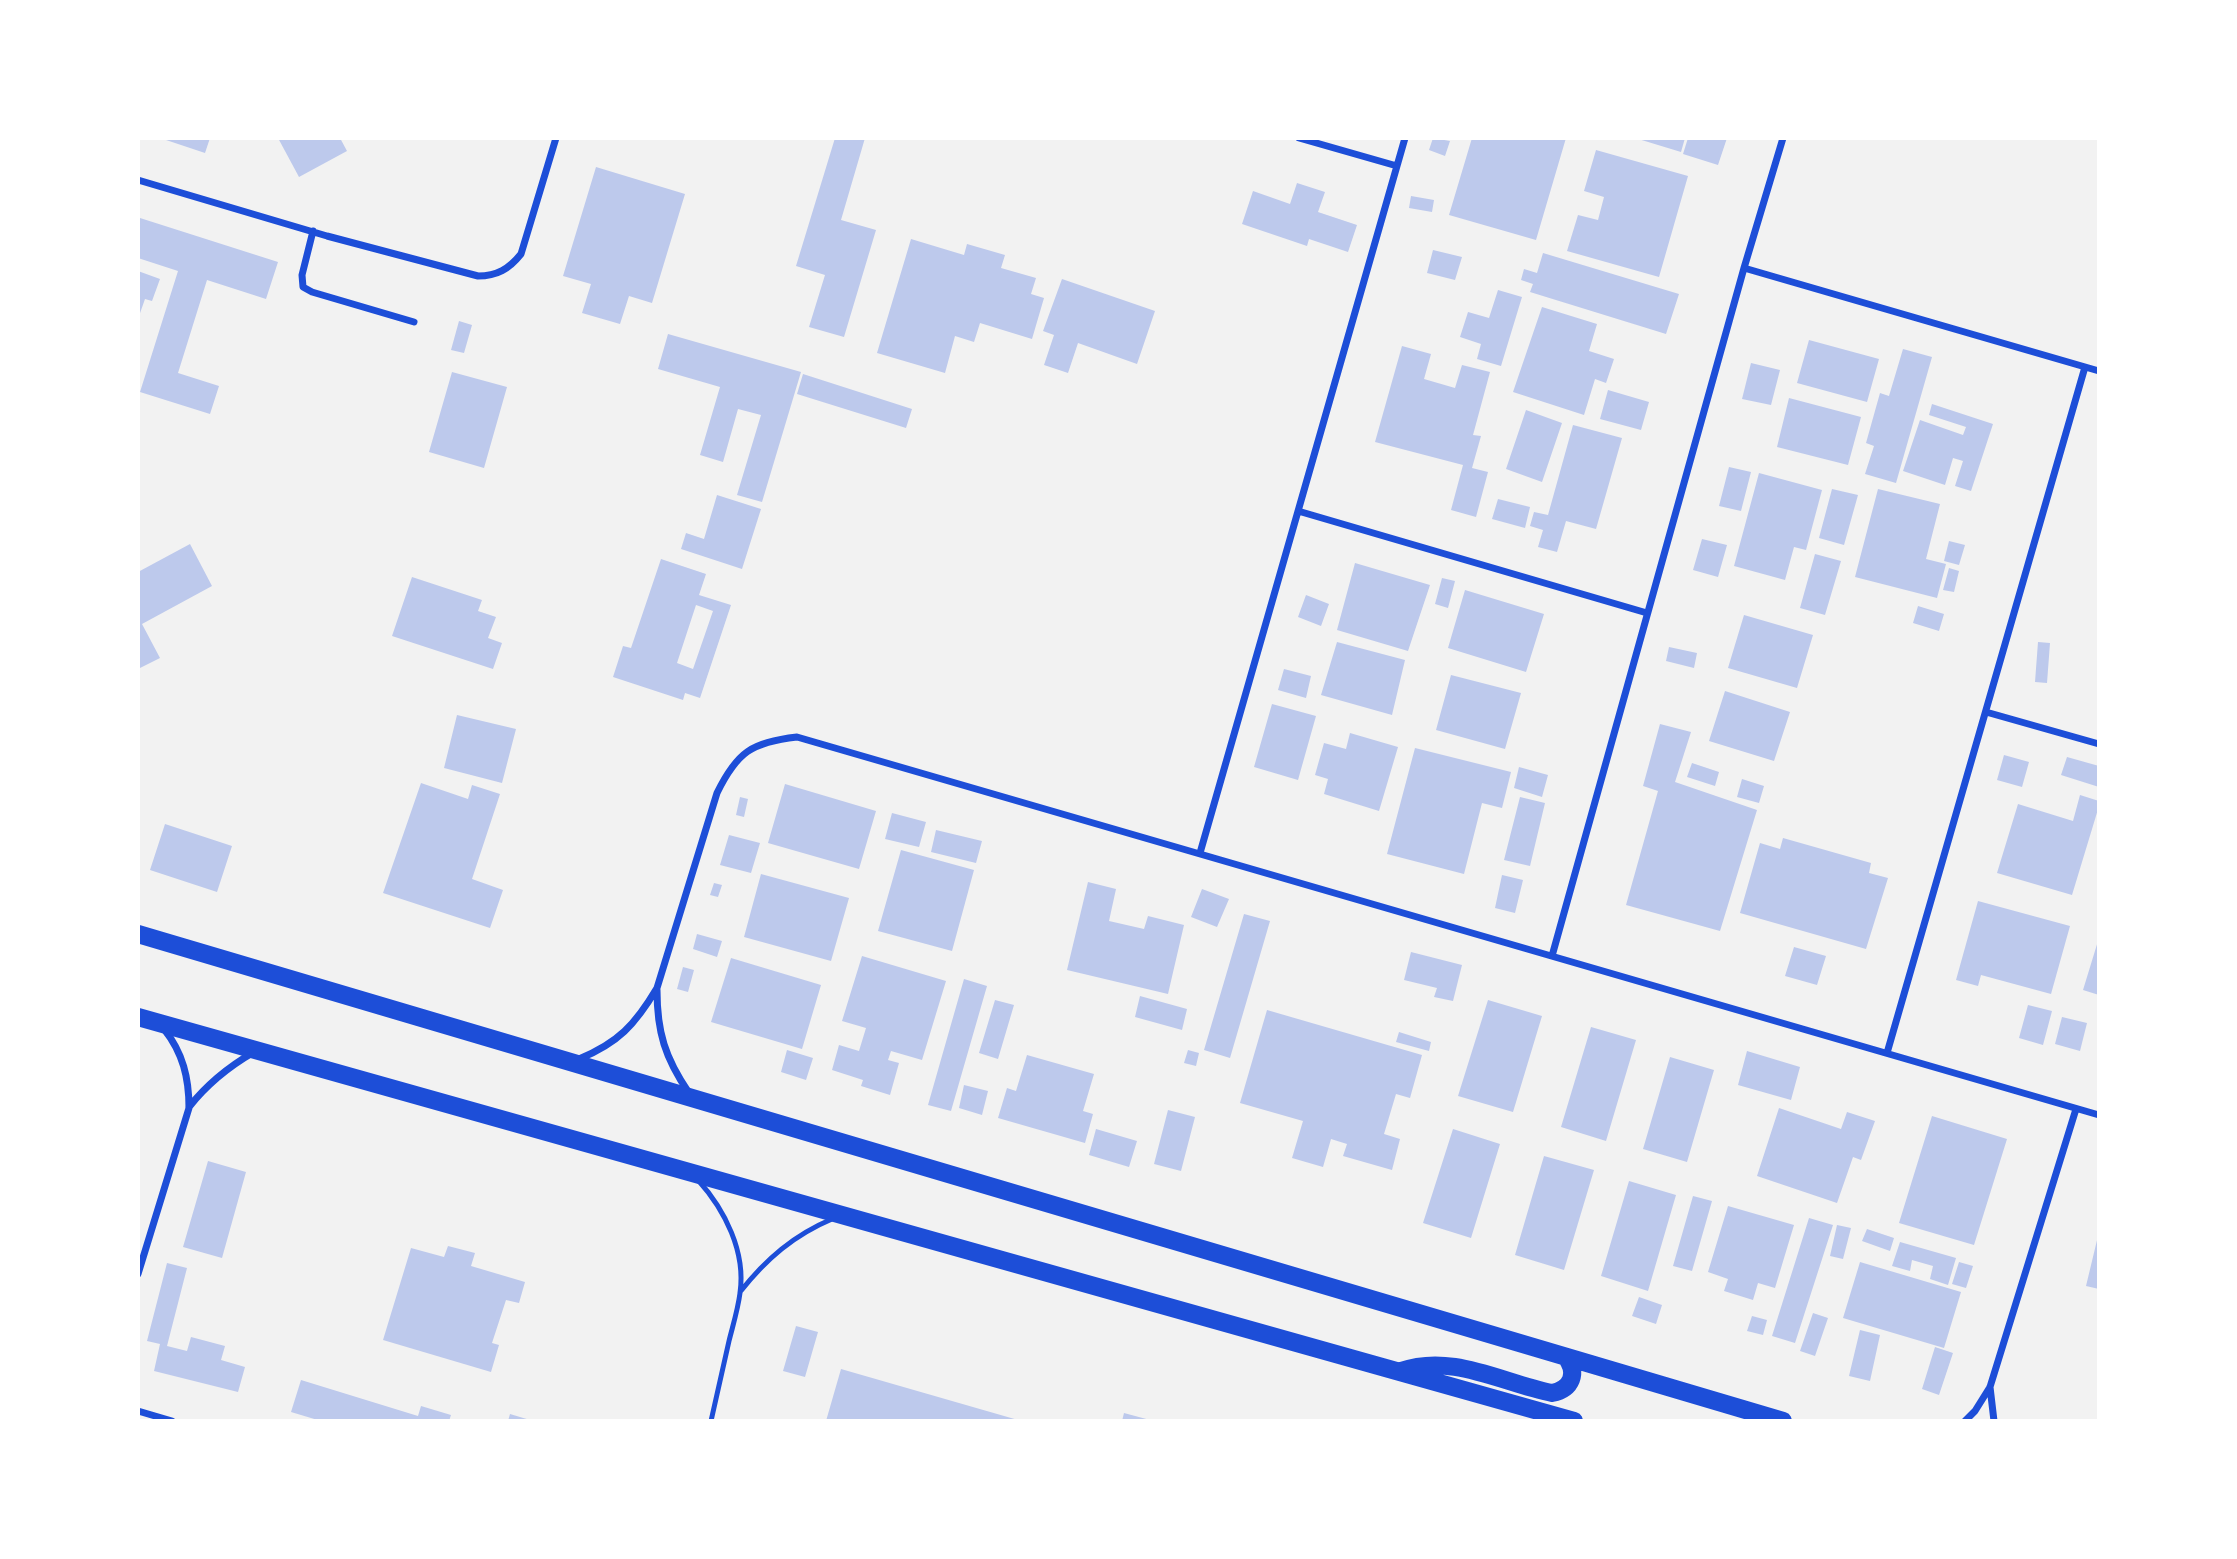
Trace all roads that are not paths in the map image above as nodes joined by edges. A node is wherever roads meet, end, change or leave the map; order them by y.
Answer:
1 (556, 138) edge
2 (1299, 138) edge
3 (1405, 138) edge
4 (1783, 138) edge
5 (1397, 166) junction
6 (138, 180) edge
7 (313, 231) junction
8 (1744, 268) junction
9 (414, 321) dead end
10 (2085, 367) junction
11 (2099, 371) edge
12 (1298, 511) junction
13 (1647, 613) junction
14 (1986, 712) junction
15 (2099, 744) edge
16 (1200, 853) junction
17 (138, 934) edge
18 (1552, 956) junction
19 (657, 988) junction
20 (138, 1017) edge
21 (160, 1024) junction
22 (256, 1051) junction
23 (1887, 1054) junction
24 (572, 1062) junction
25 (694, 1099) junction
26 (189, 1108) junction
27 (2076, 1109) junction
28 (2099, 1115) edge
29 (692, 1174) junction
30 (840, 1215) junction
31 (138, 1274) edge
32 (740, 1292) junction
33 (1566, 1357) junction
34 (1401, 1371) junction
35 (1990, 1387) junction
36 (138, 1411) edge
37 (172, 1421) edge
38 (711, 1421) edge
39 (1574, 1421) edge
40 (1783, 1421) edge
41 (1965, 1421) edge
42 (1994, 1421) edge

1 - 7 street
2 - 5 street
3 - 5 street
4 - 8 street
5 - 12 street
6 - 7 street
7 - 9 street
8 - 10 street
8 - 13 street
10 - 11 street
10 - 14 street
12 - 13 street
12 - 16 street
13 - 18 street
14 - 15 street
14 - 23 street
16 - 18 street
16 - 19 street
17 - 24 main road
18 - 23 street
19 - 24 street
19 - 25 street
20 - 21 main road
21 - 22 main road
21 - 26 street
22 - 26 street
22 - 29 main road
23 - 27 street
24 - 25 main road
25 - 33 main road
26 - 31 street
27 - 28 street
27 - 35 street
29 - 30 main road
29 - 32 lane
30 - 32 lane
30 - 34 main road
32 - 38 lane
33 - 34 main road
33 - 40 main road
34 - 39 main road
35 - 41 street
35 - 42 street
36 - 37 street

